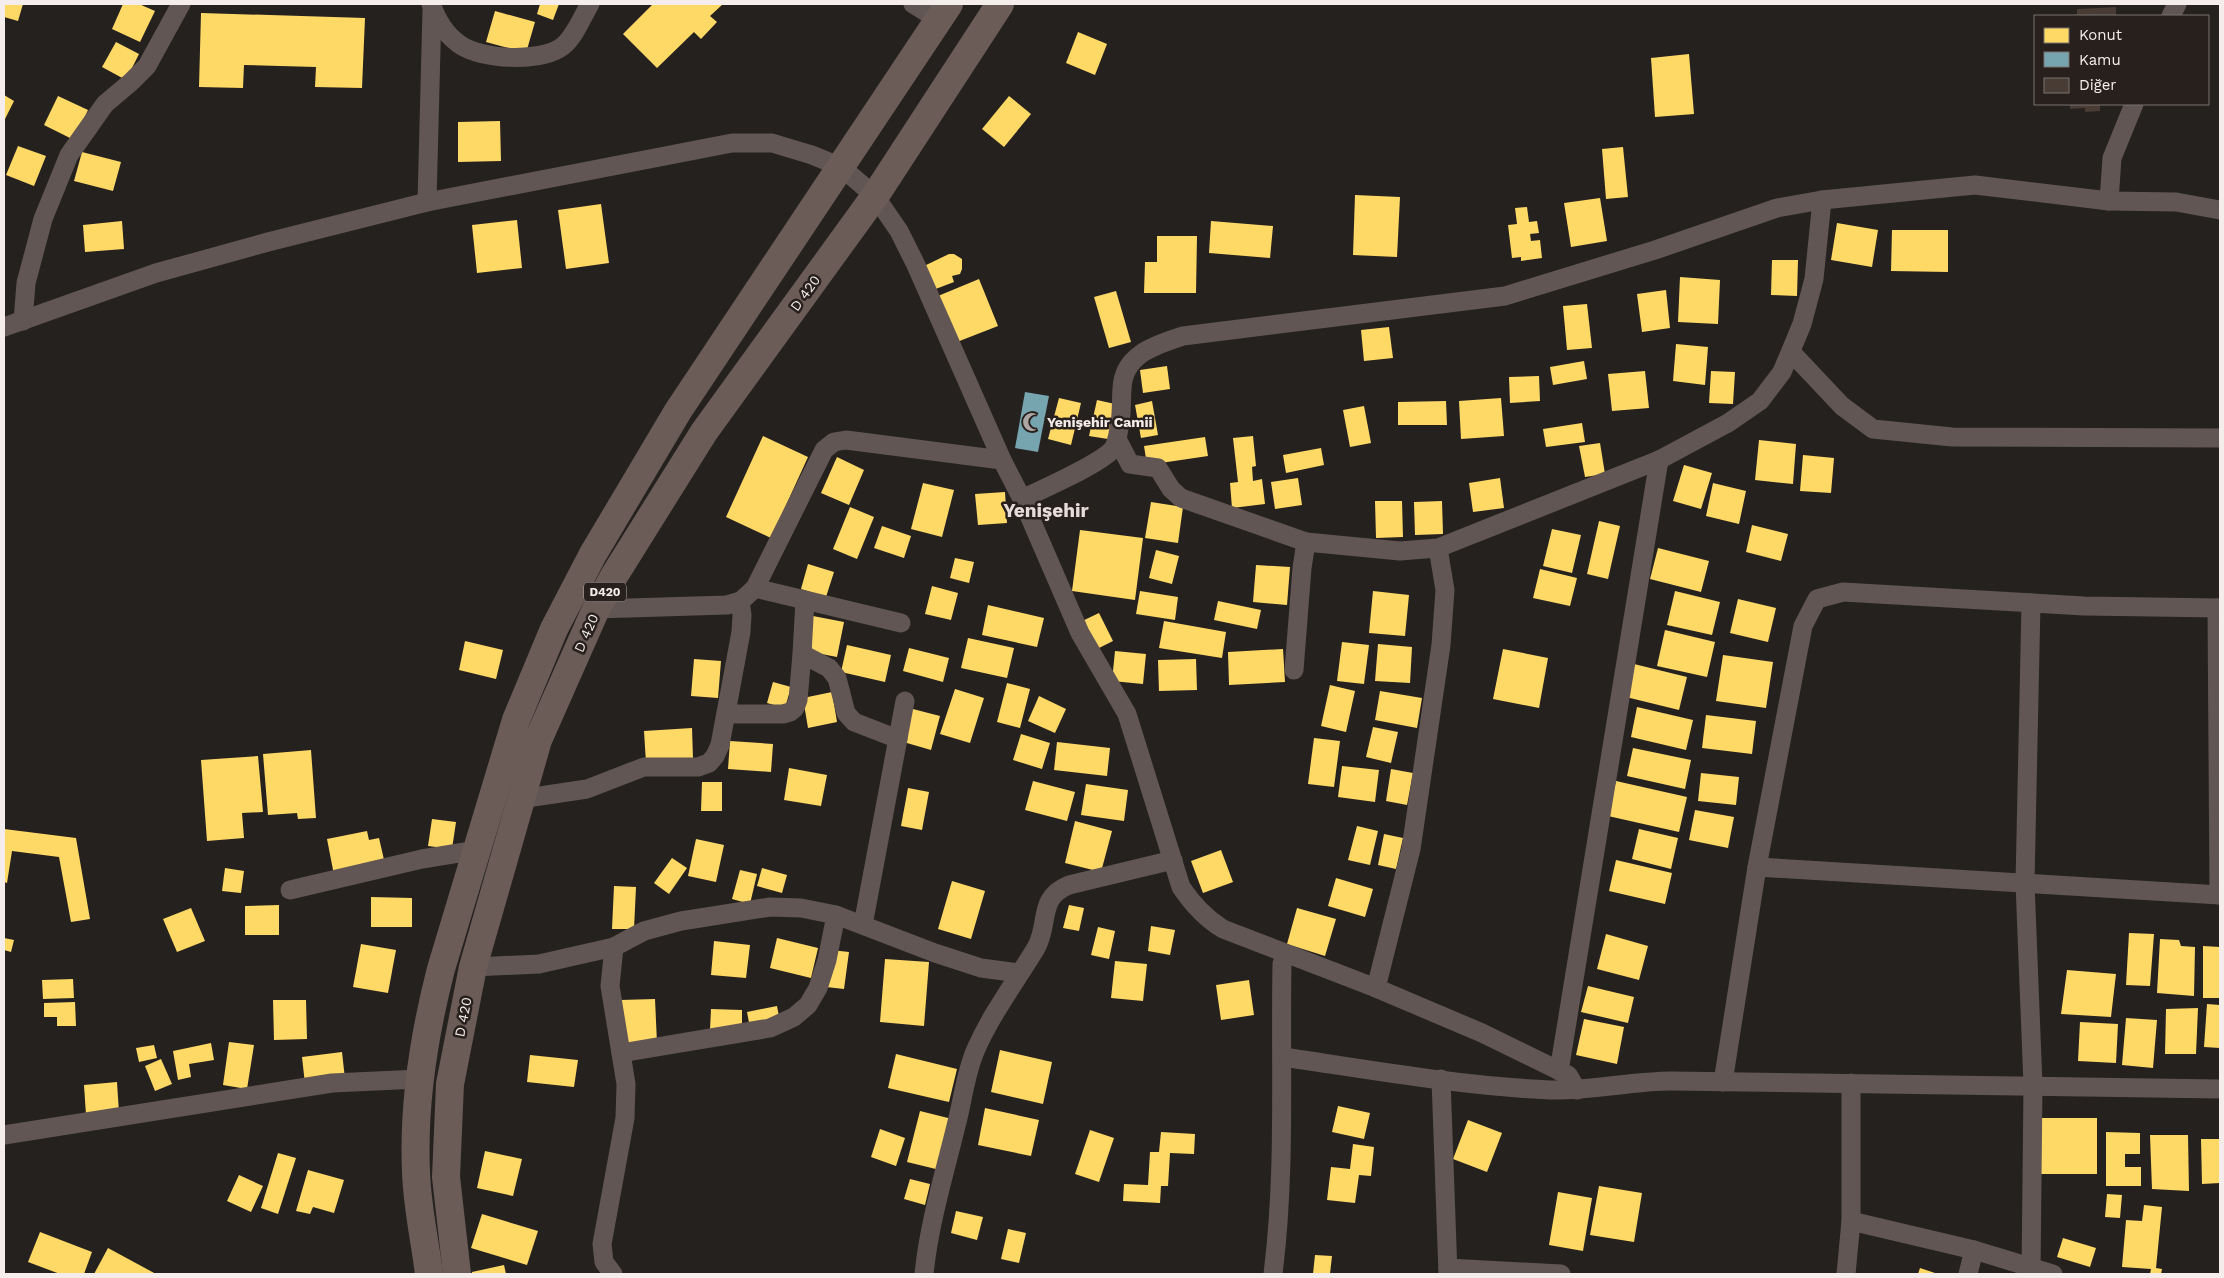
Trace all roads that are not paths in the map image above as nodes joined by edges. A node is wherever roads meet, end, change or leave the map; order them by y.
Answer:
1 (181, 4) edge
2 (432, 4) edge
3 (590, 4) edge
4 (913, 4) edge
5 (1000, 4) edge
6 (944, 12) edge
7 (2134, 105) edge
8 (840, 167) junction
9 (875, 196) junction
10 (1822, 200) junction
11 (2110, 200) junction
12 (427, 202) junction
13 (2220, 210) edge
14 (24, 320) junction
15 (4, 327) edge
16 (1791, 352) junction
17 (2220, 438) edge
18 (1117, 440) junction
19 (1002, 460) junction
20 (1659, 460) junction
21 (1022, 499) junction
22 (1306, 542) junction
23 (1438, 548) junction
24 (755, 588) junction
25 (805, 600) junction
26 (740, 601) junction
27 (2031, 603) junction
28 (2219, 608) edge
29 (596, 609) junction
30 (901, 623) dead end
31 (802, 654) junction
32 (1294, 670) dead end
33 (905, 701) dead end
34 (726, 714) junction
35 (898, 739) junction
36 (520, 799) junction
37 (477, 850) junction
38 (1173, 860) junction
39 (1757, 867) junction
40 (2025, 883) junction
41 (290, 890) dead end
42 (2220, 895) edge
43 (836, 915) junction
44 (864, 925) junction
45 (614, 947) junction
46 (1284, 954) junction
47 (473, 967) junction
48 (1019, 973) junction
49 (1376, 988) junction
50 (621, 1053) junction
51 (1283, 1057) junction
52 (1559, 1070) junction
53 (419, 1079) junction
54 (1441, 1079) junction
55 (1723, 1082) junction
56 (1851, 1083) junction
57 (2033, 1085) junction
58 (2220, 1089) edge
59 (1577, 1090) junction
60 (4, 1135) edge
61 (1852, 1221) junction
62 (1974, 1250) junction
63 (1448, 1271) edge
64 (2031, 1271) edge
65 (429, 1274) edge
66 (457, 1274) edge
67 (616, 1274) edge
68 (924, 1274) edge
69 (1273, 1274) edge
70 (1561, 1274) edge
71 (1846, 1274) edge
72 (1968, 1274) edge
73 (2052, 1274) edge

1 - 14 street
2 - 3 street
2 - 12 street
4 - 6 street
5 - 9 highway, D 420 / D420
6 - 8 highway, D420
7 - 11 street
8 - 9 street
8 - 12 street
8 - 37 highway, D420
9 - 19 street
9 - 29 highway, D 420 / D420
10 - 11 street
10 - 16 street
10 - 18 street
11 - 13 street
12 - 14 street
14 - 15 street
16 - 17 street
16 - 20 street
18 - 21 street
18 - 22 street
19 - 21 street
19 - 24 street
20 - 23 street
20 - 52 street
21 - 38 street
22 - 23 street
22 - 32 street
23 - 49 street
24 - 25 street
24 - 26 street
25 - 30 street
25 - 31 street
26 - 29 street
26 - 34 street
27 - 28 street
27 - 39 street
27 - 40 street
28 - 42 street
29 - 36 highway, D 420 / D420
31 - 34 street
31 - 35 street
33 - 35 street
34 - 36 street
35 - 44 street
36 - 47 highway, D 420 / D420
37 - 41 street
37 - 53 highway, D420
38 - 46 street
38 - 48 street
39 - 40 street
39 - 55 street
40 - 42 street
40 - 57 street
43 - 44 street
43 - 45 street
43 - 50 street
44 - 48 street
45 - 47 street
45 - 50 street
46 - 49 street
46 - 51 street
47 - 66 highway, D 420 / D420
48 - 68 street
49 - 52 street
50 - 67 street
51 - 54 street
51 - 69 street
52 - 59 street
53 - 60 street
53 - 65 highway, D420
54 - 59 street
54 - 63 street
55 - 56 street
55 - 59 street
56 - 57 street
56 - 61 street
57 - 58 street
57 - 64 street
61 - 62 street
61 - 71 street
62 - 64 street
62 - 72 street
63 - 70 street
64 - 73 street

